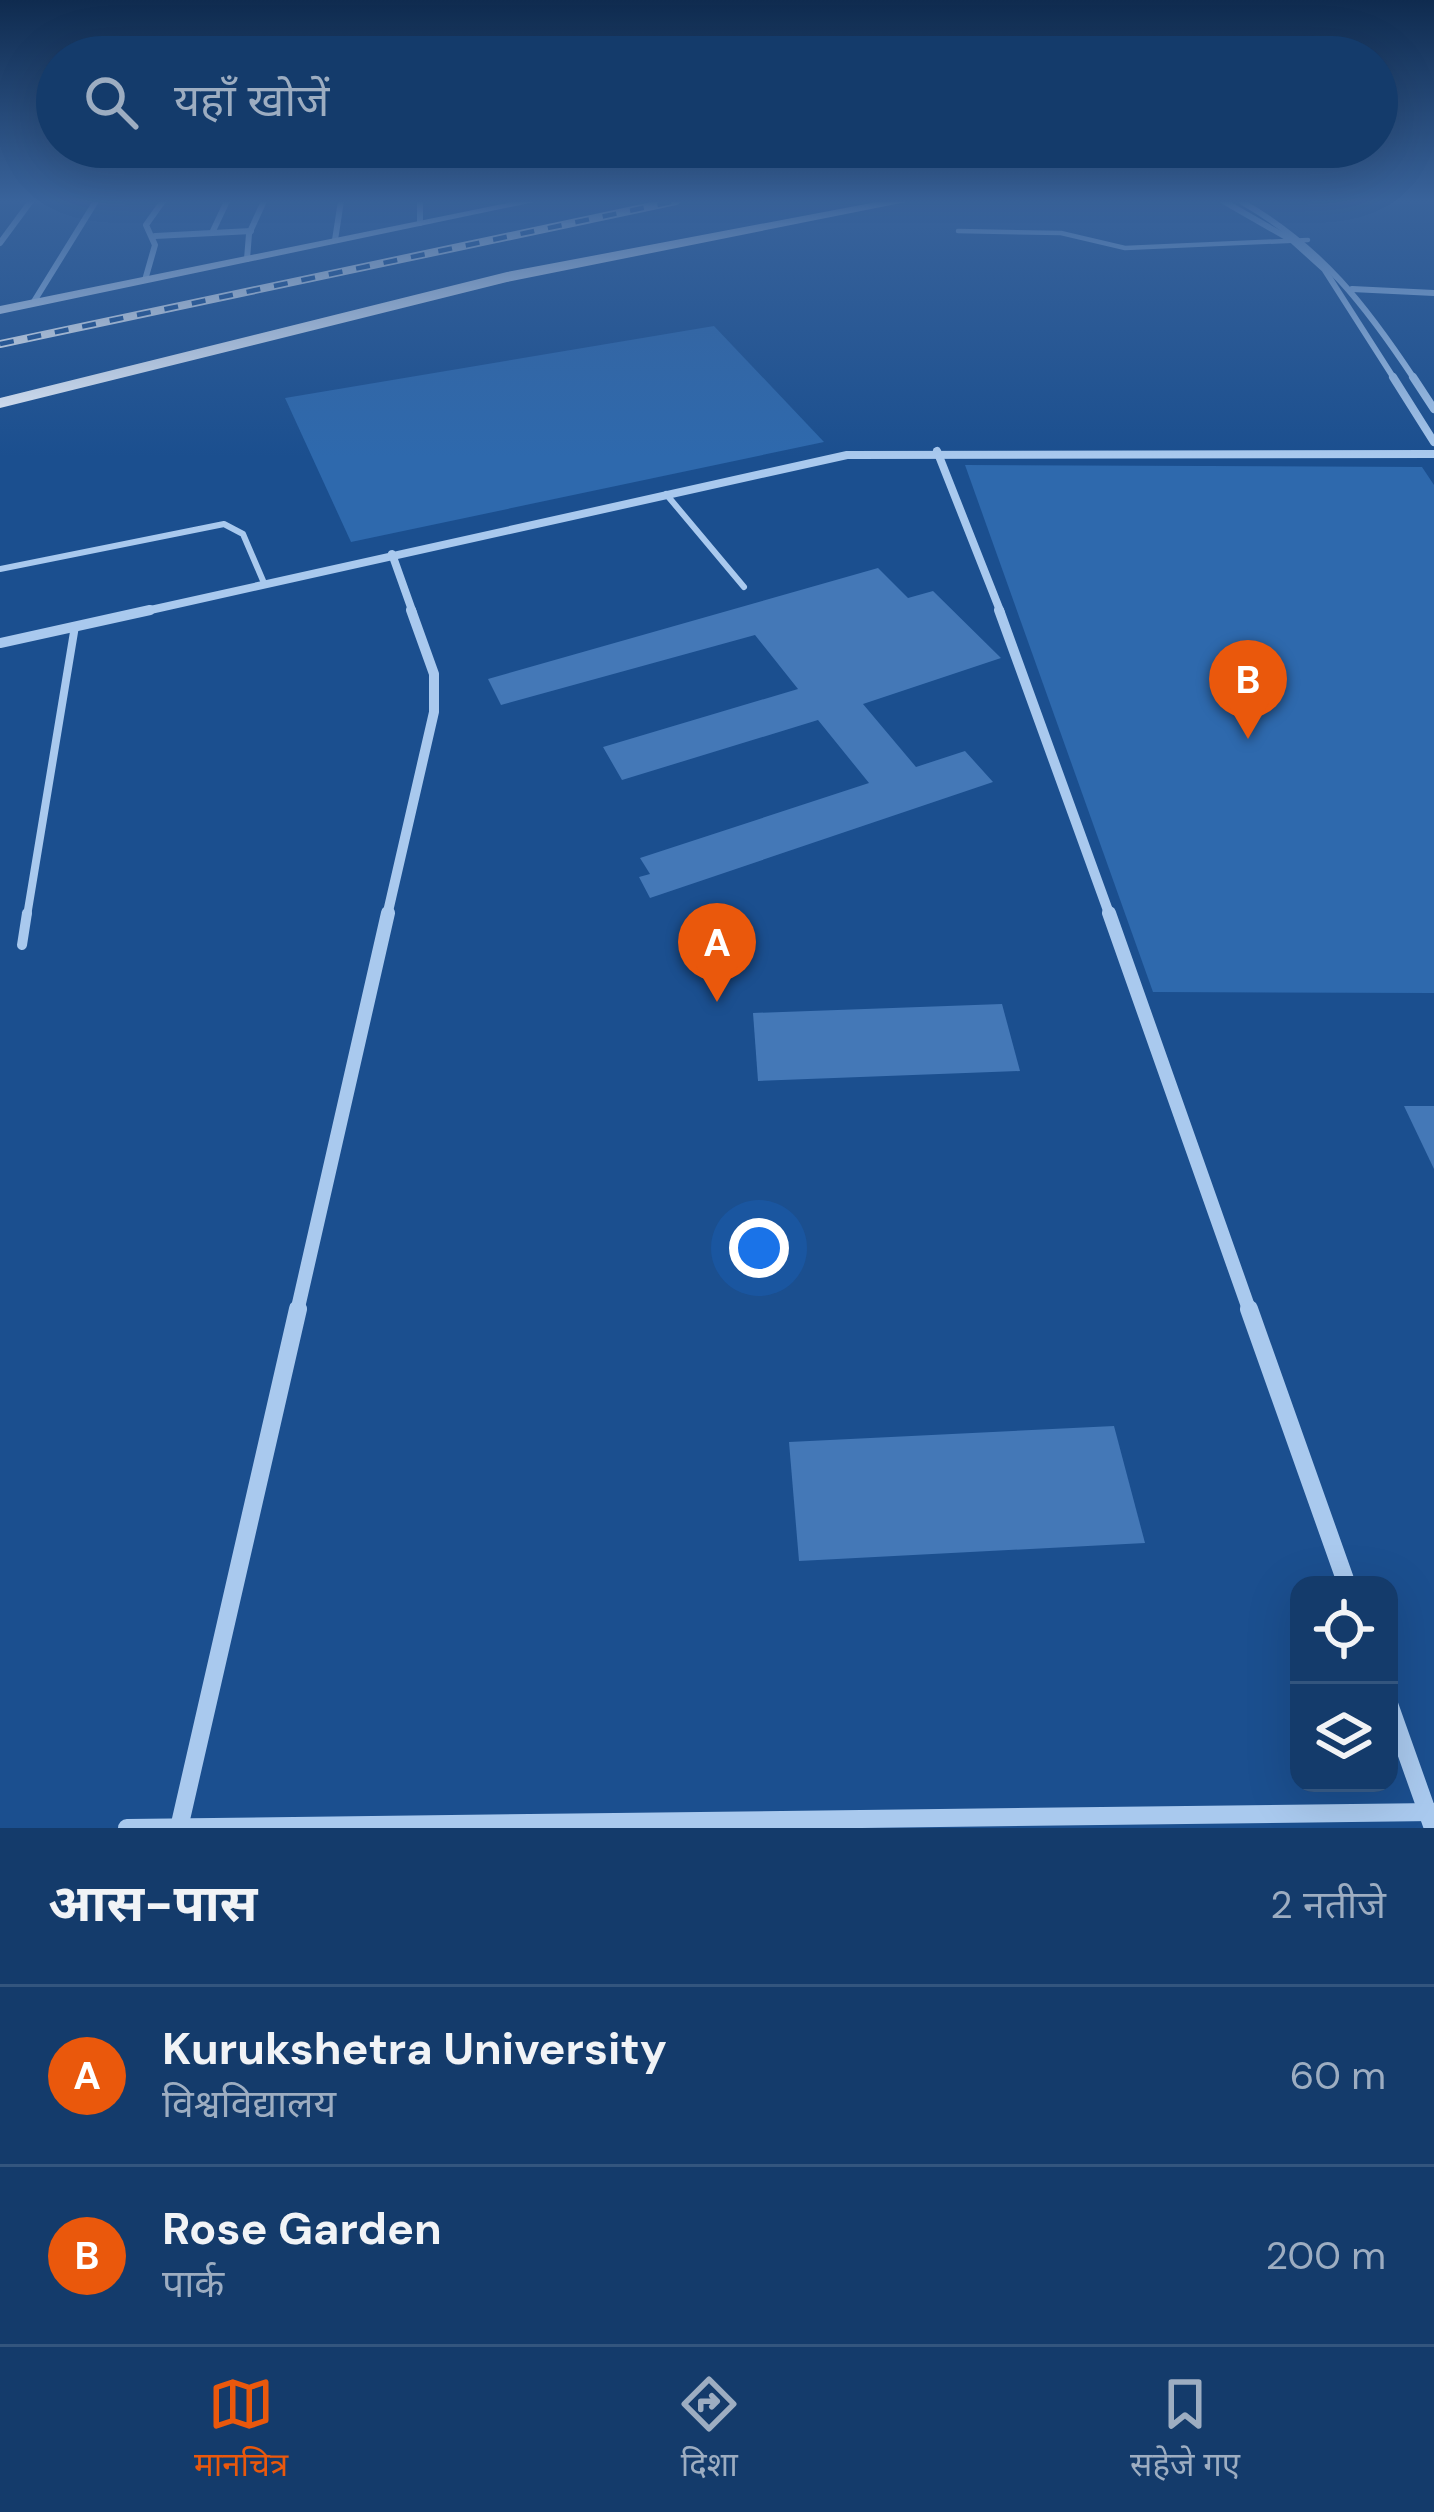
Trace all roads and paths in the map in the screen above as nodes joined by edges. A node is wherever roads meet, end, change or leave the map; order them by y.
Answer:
1 (43, 286) edge
2 (114, 286) edge
3 (428, 286) edge
4 (473, 286) edge
5 (1336, 286) edge
6 (1351, 286) edge
7 (1339, 289) junction
8 (1354, 290) junction
9 (1434, 293) edge
10 (33, 303) junction
11 (0, 310) edge
12 (0, 392) edge
13 (0, 403) edge
14 (1434, 409) edge
15 (1434, 442) edge
16 (937, 451) junction
17 (1434, 454) edge
18 (666, 494) junction
19 (392, 554) junction
20 (0, 569) edge
21 (264, 583) junction
22 (744, 587) dead end
23 (75, 626) junction
24 (0, 643) edge
25 (22, 945) dead end
26 (1344, 1576) edge
27 (1398, 1728) edge
28 (1431, 1818) edge
29 (127, 1828) edge
30 (179, 1828) edge

1 - 10 street
2 - 10 street
3 - 12 main road
4 - 13 main road
5 - 7 street
6 - 8 street
7 - 8 street
7 - 15 street
8 - 9 street
8 - 14 street
10 - 11 street
16 - 17 street
16 - 18 street
16 - 26 street
18 - 19 street
18 - 22 lane
19 - 21 street
19 - 30 street
20 - 21 lane
21 - 23 street
23 - 24 street
23 - 25 lane
27 - 28 street
28 - 30 street
29 - 30 street

